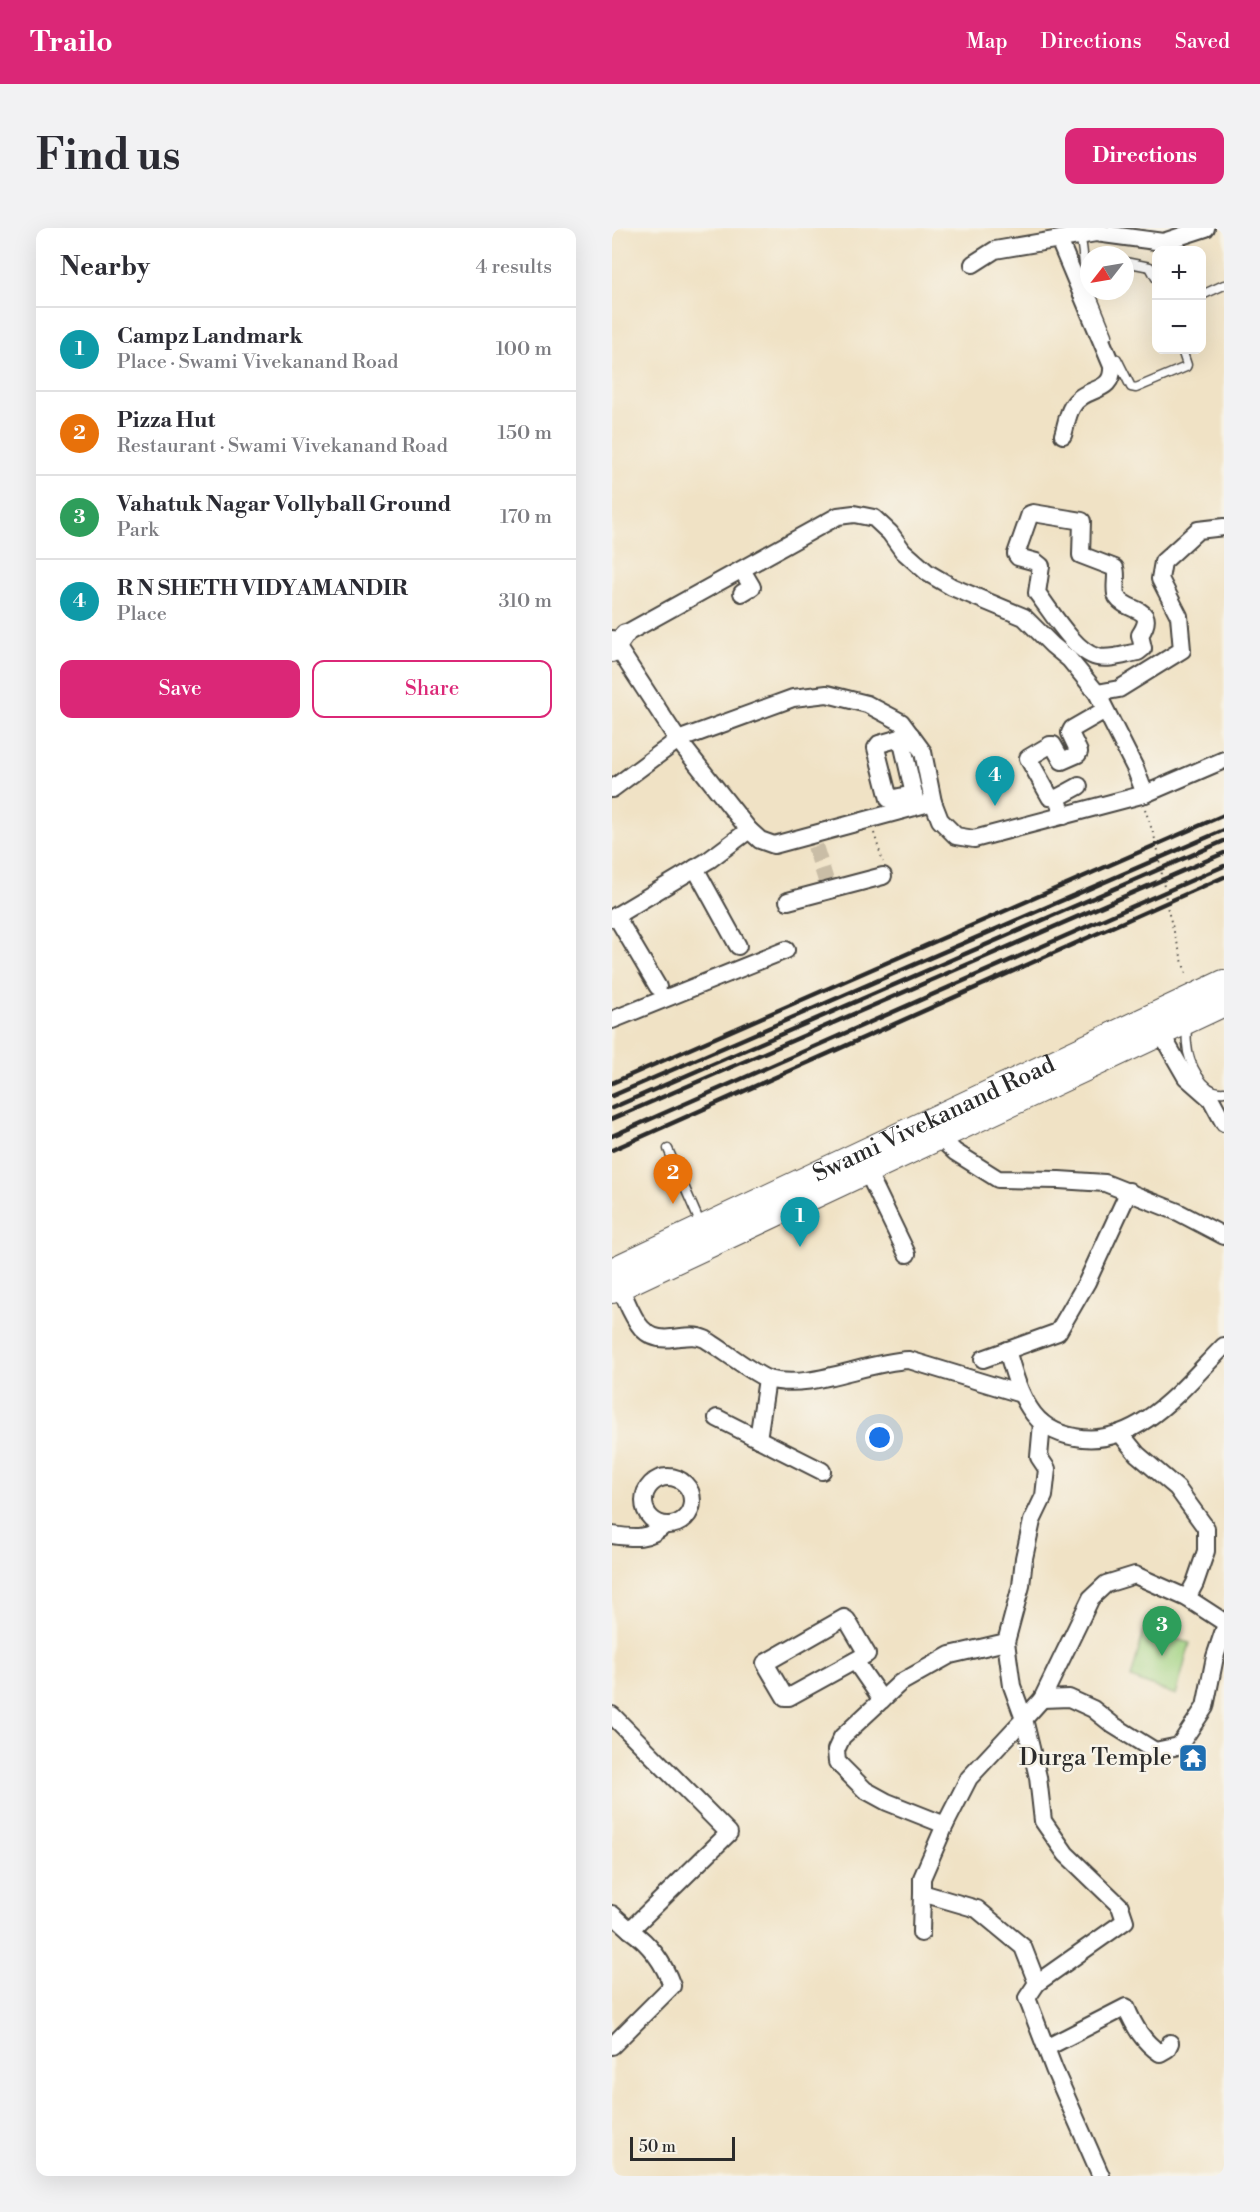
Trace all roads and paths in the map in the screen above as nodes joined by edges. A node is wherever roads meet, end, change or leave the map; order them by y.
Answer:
1 (1206, 228) edge
2 (1080, 236) junction
3 (1059, 240) junction
4 (1083, 246) edge
5 (973, 264) dead end
6 (1134, 264) edge
7 (1152, 271) edge
8 (1224, 285) edge
9 (1206, 293) edge
10 (1094, 300) edge
11 (1183, 354) edge
12 (1064, 435) dead end
13 (1224, 528) edge
14 (742, 570) junction
15 (752, 587) dead end
16 (1037, 593) junction
17 (1024, 618) junction
18 (615, 642) edge
19 (1075, 654) junction
20 (1097, 693) junction
21 (1105, 710) junction
22 (906, 737) junction
23 (678, 740) junction
24 (1224, 760) edge
25 (1079, 786) dead end
26 (612, 789) edge
27 (1145, 794) junction
28 (1057, 798) junction
29 (922, 801) junction
30 (1064, 816) junction
31 (749, 830) junction
32 (868, 830) joint
33 (814, 842) junction
34 (695, 868) junction
35 (883, 876) joint
36 (788, 901) dead end
37 (614, 917) edge
38 (738, 946) dead end
39 (786, 950) dead end
40 (1224, 983) edge
41 (658, 987) dead end
42 (1224, 1004) edge
43 (1190, 1009) junction
44 (612, 1020) edge
45 (1159, 1031) junction
46 (1224, 1092) edge
47 (1224, 1122) edge
48 (939, 1137) junction
49 (668, 1149) dead end
50 (867, 1171) junction
51 (1130, 1191) junction
52 (702, 1228) junction
53 (1224, 1236) edge
54 (907, 1254) dead end
55 (615, 1283) edge
56 (1224, 1346) edge
57 (1007, 1350) junction
58 (983, 1359) dead end
59 (767, 1379) junction
60 (1021, 1394) junction
61 (717, 1418) dead end
62 (1042, 1423) junction
63 (1120, 1433) junction
64 (758, 1439) junction
65 (822, 1471) dead end
66 (665, 1524) dead end
67 (612, 1535) edge
68 (1187, 1598) junction
69 (1224, 1622) edge
70 (1224, 1630) edge
71 (1006, 1642) junction
72 (855, 1661) junction
73 (1042, 1699) junction
74 (882, 1700) junction
75 (612, 1715) edge
76 (1024, 1719) junction
77 (945, 1825) junction
78 (922, 1893) junction
79 (612, 1914) edge
80 (630, 1930) junction
81 (921, 1933) dead end
82 (1038, 1983) junction
83 (1170, 2043) dead end
84 (612, 2046) edge
85 (1046, 2048) junction
86 (1101, 2176) edge

1 - 2 street
2 - 3 street
2 - 4 lane
3 - 5 street
3 - 12 street
6 - 7 lane
8 - 9 lane
10 - 11 lane
13 - 20 street
14 - 15 street
14 - 17 street
14 - 18 street
16 - 17 street
16 - 19 street
16 - 19 street
17 - 19 street
18 - 23 street
19 - 20 street
20 - 21 street
21 - 27 street
21 - 28 street
22 - 23 street
22 - 29 street
22 - 29 street
23 - 26 street
23 - 31 street
24 - 27 street
25 - 28 street
27 - 30 street
27 - 43 path
28 - 30 street
29 - 30 street
29 - 33 street
31 - 33 street
31 - 34 street
32 - 33 street
32 - 35 path
34 - 37 street
34 - 38 street
35 - 36 street
37 - 41 street
39 - 44 street
40 - 43 main road, Swami Vivekanand Road
42 - 43 main road, Swami Vivekanand Road
43 - 45 main road, Swami Vivekanand Road
43 - 46 lane
45 - 47 street
45 - 48 main road, Swami Vivekanand Road
45 - 52 main road, Swami Vivekanand Road
48 - 50 main road, Swami Vivekanand Road
48 - 51 street
49 - 52 lane
50 - 54 street
50 - 55 main road, Swami Vivekanand Road
51 - 53 street
51 - 57 street
52 - 55 main road, Swami Vivekanand Road
55 - 59 street
56 - 63 street
57 - 58 street
57 - 60 street
59 - 60 street
59 - 64 street
60 - 62 street
61 - 64 street
62 - 63 street
62 - 71 street
63 - 68 street
64 - 65 street
66 - 67 street
68 - 69 street
68 - 73 street
70 - 73 street
71 - 74 street
71 - 76 street
72 - 72 street
72 - 74 street
73 - 76 street
74 - 77 street
75 - 80 street
76 - 77 street
76 - 82 street
77 - 78 street
78 - 81 street
78 - 82 street
79 - 80 street
80 - 84 street
82 - 85 street
83 - 85 street
85 - 86 street

